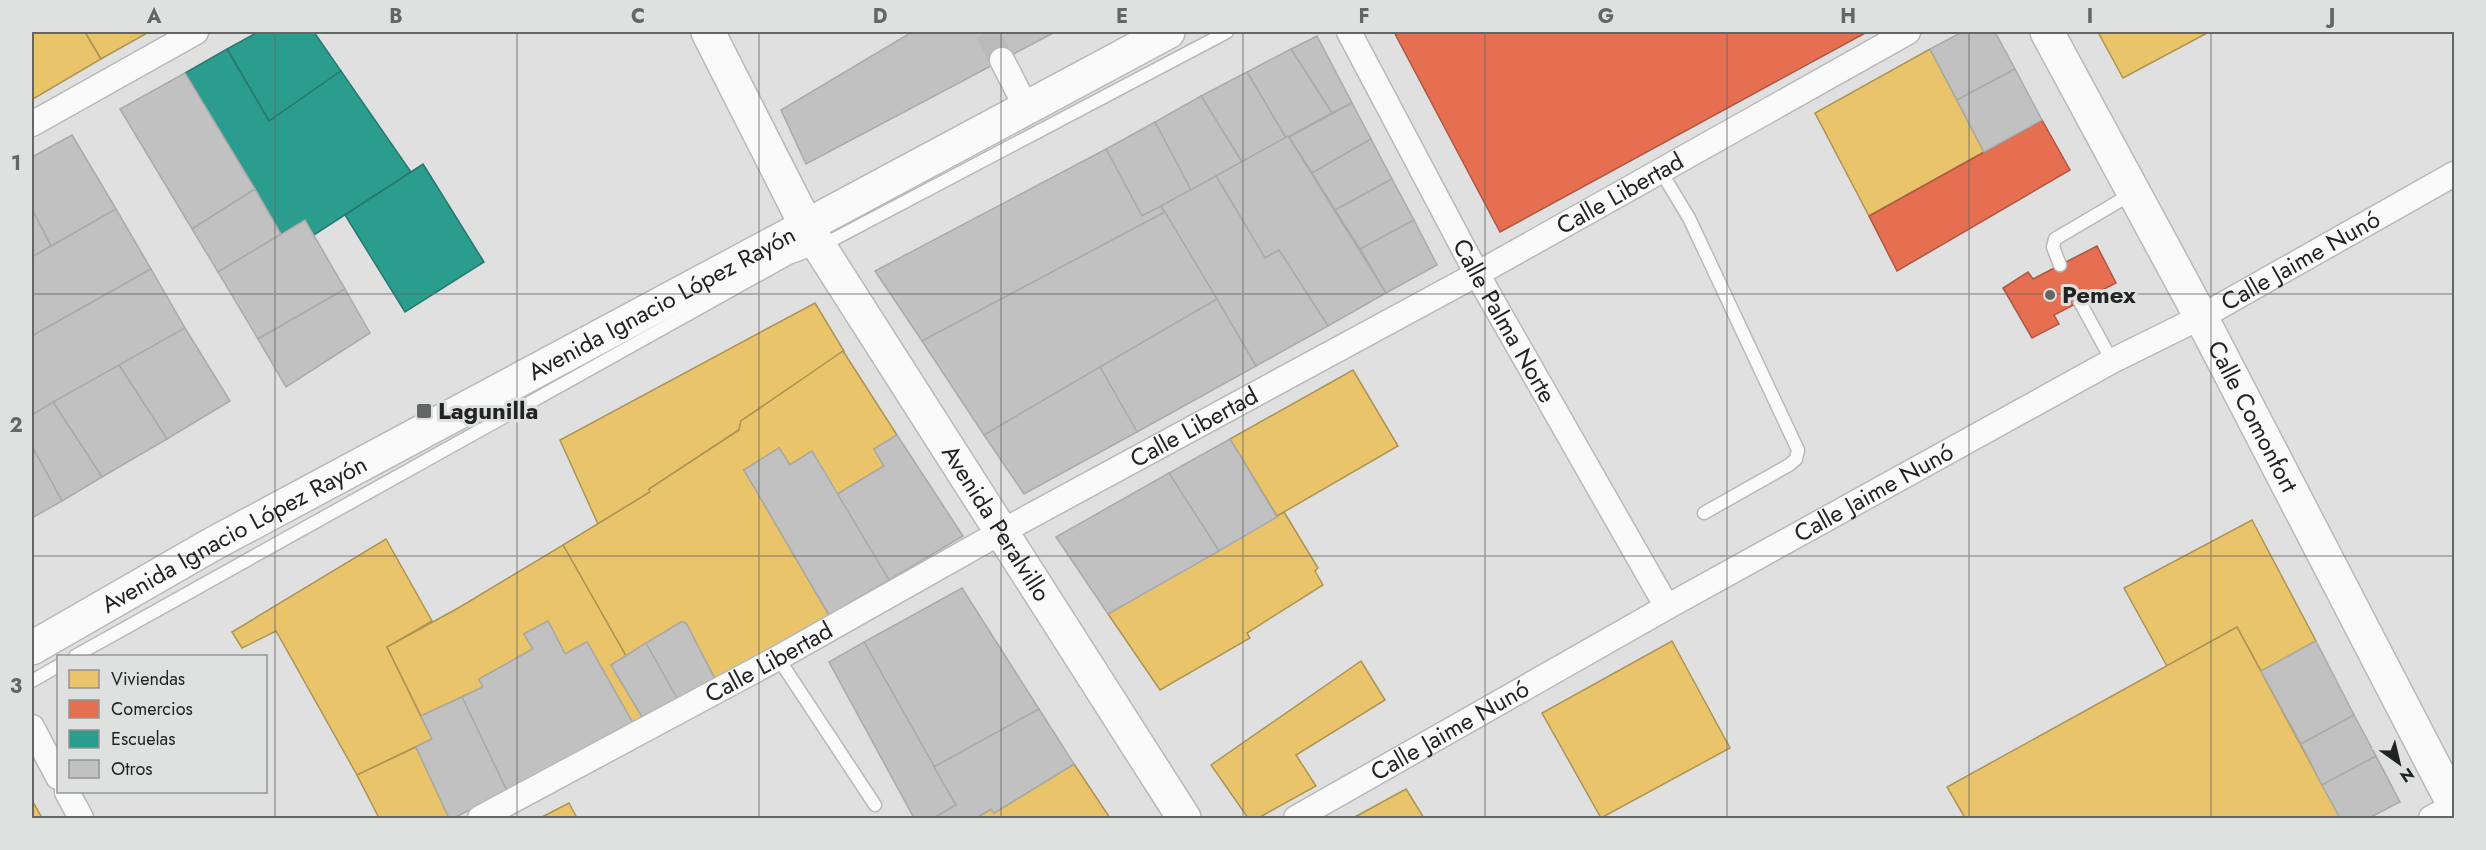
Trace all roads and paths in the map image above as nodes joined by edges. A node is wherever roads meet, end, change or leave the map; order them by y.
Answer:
1 (196, 32) edge
2 (708, 32) edge
3 (1168, 32) edge
4 (1227, 32) edge
5 (1349, 32) edge
6 (1908, 32) edge
7 (2047, 32) edge
8 (1002, 60) tunnel mouth
9 (1026, 107) junction
10 (32, 124) edge
11 (1660, 171) junction
12 (2454, 174) edge
13 (2134, 192) junction
14 (813, 237) junction
15 (2060, 266) dead end
16 (1477, 274) junction
17 (2080, 302) dead end
18 (2201, 317) junction
19 (2112, 361) junction
20 (1704, 513) dead end
21 (1001, 532) junction
22 (1667, 607) junction
23 (32, 648) edge
24 (79, 655) edge
25 (778, 658) junction
26 (57, 667) edge
27 (32, 681) edge
28 (32, 727) edge
29 (57, 775) edge
30 (67, 793) edge
31 (874, 805) dead end
32 (2454, 806) edge
33 (81, 819) edge
34 (480, 819) edge
35 (1184, 819) edge
36 (1296, 819) edge
37 (2431, 819) edge

1 - 10 street
2 - 14 street, Avenida Peralvillo
3 - 9 street, Avenida Ignacio López Rayón
4 - 14 lane
5 - 16 street, Calle Palma Norte
6 - 11 street, Calle Libertad
7 - 13 street, Calle Comonfort
8 - 9 street
9 - 14 street, Avenida Ignacio López Rayón
11 - 16 street, Calle Libertad
11 - 20 lane
12 - 18 street, Calle Jaime Nunó
13 - 15 lane
13 - 18 street, Calle Comonfort
14 - 21 street, Avenida Peralvillo
14 - 23 street, Avenida Ignacio López Rayón
14 - 24 lane
16 - 21 street, Calle Libertad
16 - 22 street, Calle Palma Norte
17 - 19 lane
18 - 19 street, Calle Jaime Nunó
18 - 32 street, Calle Comonfort
19 - 22 street, Calle Jaime Nunó
21 - 25 street, Calle Libertad
21 - 35 street, Avenida Peralvillo
22 - 36 street, Calle Jaime Nunó
25 - 31 lane
25 - 34 street, Calle Libertad
26 - 27 lane
28 - 29 street
30 - 33 street
32 - 37 street

